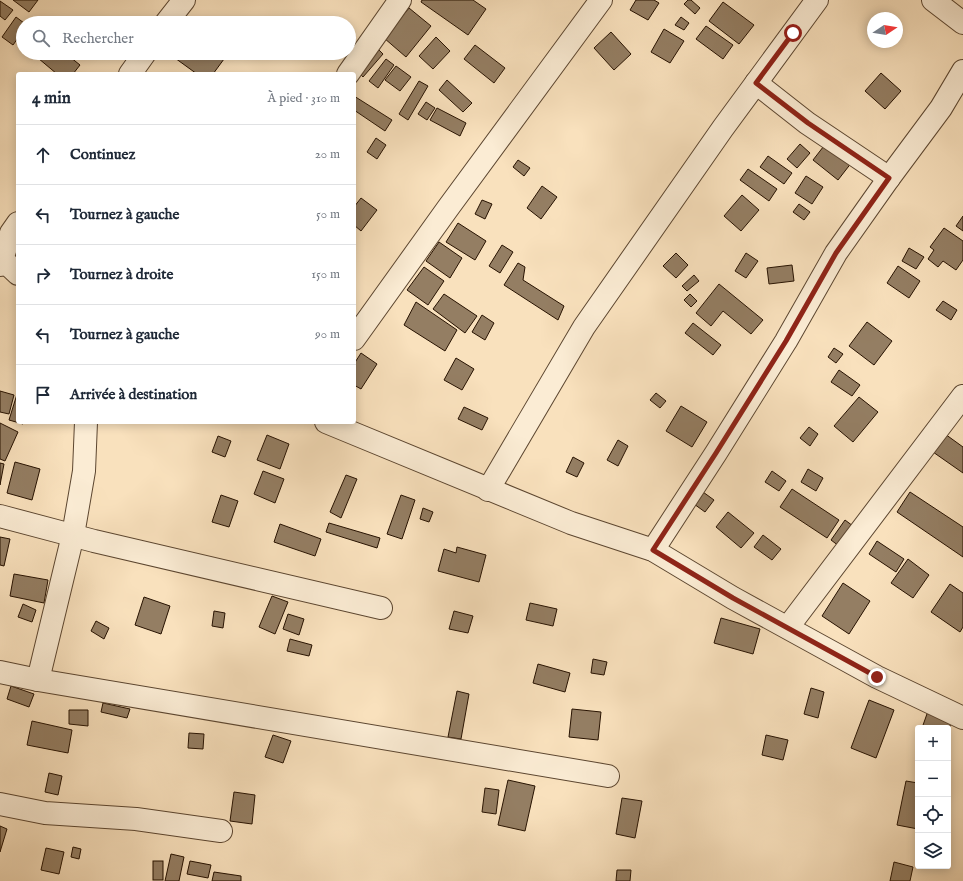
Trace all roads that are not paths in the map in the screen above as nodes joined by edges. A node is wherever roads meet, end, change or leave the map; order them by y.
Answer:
1 (184, 0) edge
2 (400, 0) edge
3 (601, 0) edge
4 (817, 0) edge
5 (937, 1) edge
6 (171, 16) edge
7 (963, 23) edge
8 (140, 60) edge
9 (963, 71) edge
10 (131, 72) edge
11 (349, 72) edge
12 (756, 83) junction
13 (889, 178) junction
14 (12, 230) edge
15 (1, 262) edge
16 (16, 273) edge
17 (356, 336) edge
18 (963, 396) edge
19 (86, 424) edge
20 (331, 424) edge
21 (488, 490) junction
22 (0, 516) edge
23 (72, 535) junction
24 (653, 550) junction
25 (381, 608) dead end
26 (788, 627) junction
27 (0, 672) edge
28 (38, 680) junction
29 (963, 718) edge
30 (608, 776) dead end
31 (0, 804) edge
32 (221, 831) dead end

1 - 6 street
2 - 11 street
3 - 17 street
4 - 12 street
5 - 7 street
8 - 10 street
9 - 13 street
12 - 13 street
12 - 21 street
13 - 24 street
14 - 15 street
15 - 16 street
18 - 26 street
19 - 23 street
20 - 21 street
21 - 24 street
22 - 23 street
23 - 25 street
23 - 28 street
24 - 26 street
26 - 29 street
27 - 28 street
28 - 30 street
31 - 32 street

